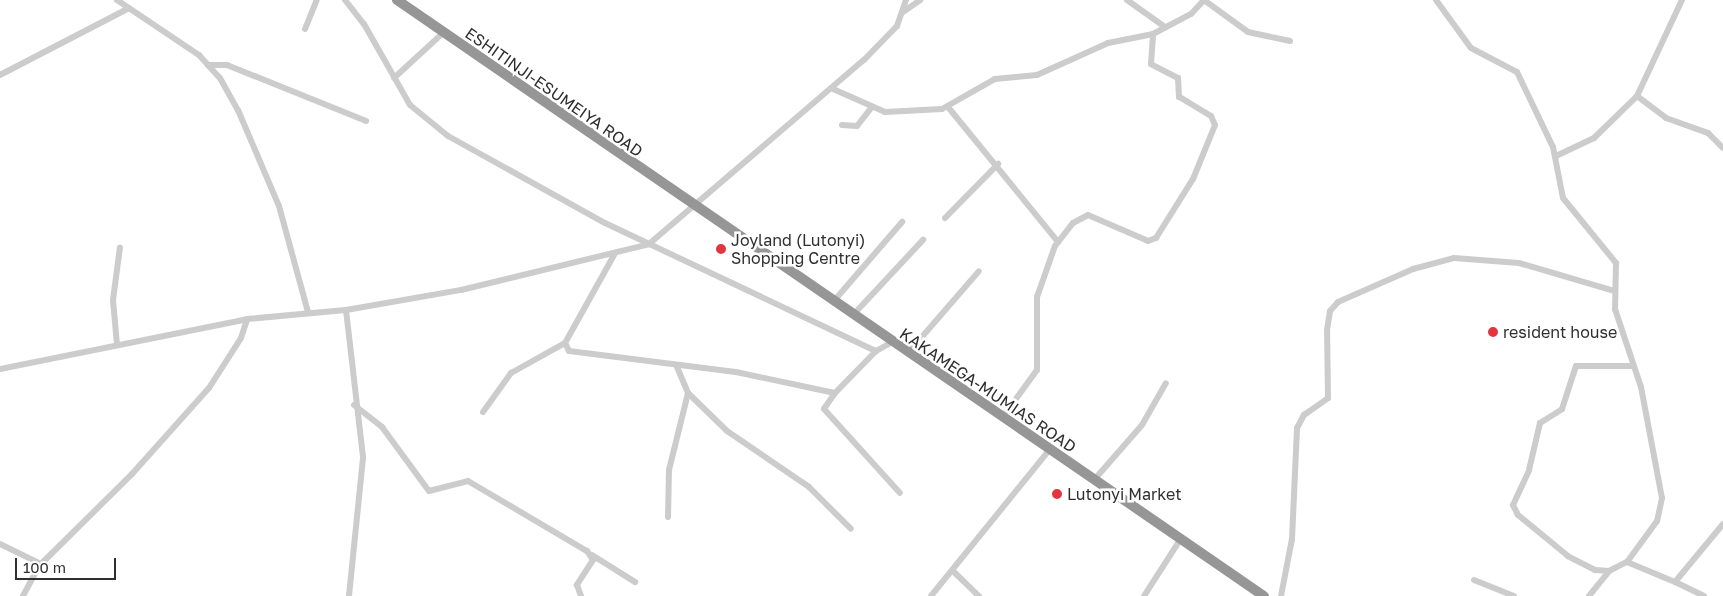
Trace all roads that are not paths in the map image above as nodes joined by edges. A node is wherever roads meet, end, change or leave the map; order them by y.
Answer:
1 (117, 0) edge
2 (317, 0) edge
3 (345, 0) edge
4 (397, 0) edge
5 (906, 0) edge
6 (920, 0) edge
7 (1127, 0) edge
8 (1436, 0) edge
9 (1682, 0) edge
10 (129, 8) junction
11 (903, 12) junction
12 (1165, 26) junction
13 (305, 29) dead end
14 (443, 33) junction
15 (1153, 34) junction
16 (1290, 41) dead end
17 (208, 65) junction
18 (0, 75) edge
19 (394, 78) junction
20 (833, 90) junction
21 (1637, 96) junction
22 (948, 106) junction
23 (872, 107) junction
24 (366, 121) dead end
25 (842, 125) dead end
26 (1723, 148) edge
27 (1556, 156) junction
28 (998, 164) junction
29 (695, 209) junction
30 (945, 218) dead end
31 (902, 222) dead end
32 (923, 240) dead end
33 (1058, 242) junction
34 (649, 244) junction
35 (120, 247) dead end
36 (614, 256) junction
37 (979, 271) dead end
38 (1614, 291) junction
39 (833, 302) junction
40 (346, 310) junction
41 (308, 312) junction
42 (853, 315) junction
43 (247, 319) junction
44 (565, 342) junction
45 (892, 342) junction
46 (117, 345) junction
47 (876, 351) junction
48 (908, 353) junction
49 (1633, 366) junction
50 (677, 367) junction
51 (0, 370) edge
52 (1166, 383) dead end
53 (688, 393) junction
54 (835, 393) junction
55 (354, 404) junction
56 (483, 412) dead end
57 (1002, 418) junction
58 (1050, 449) junction
59 (1094, 480) junction
60 (900, 493) dead end
61 (668, 517) dead end
62 (1723, 524) edge
63 (850, 529) dead end
64 (1180, 540) junction
65 (0, 544) edge
66 (592, 555) junction
67 (1627, 562) junction
68 (41, 564) junction
69 (1609, 571) junction
70 (954, 572) junction
71 (1474, 580) dead end
72 (635, 582) dead end
73 (1675, 582) junction
74 (22, 596) edge
75 (349, 596) edge
76 (581, 596) edge
77 (931, 596) edge
78 (979, 596) edge
79 (1144, 596) edge
80 (1264, 596) edge
81 (1281, 596) edge
82 (1514, 596) edge
83 (1589, 596) edge
84 (1704, 596) edge

1 - 10 street
2 - 13 street
3 - 19 street
4 - 14 highway, ESHITINJI-ESUMEIYA ROAD
5 - 11 street
6 - 11 street
7 - 12 street
8 - 27 street
9 - 21 street
10 - 17 street
10 - 18 street
11 - 20 street
12 - 15 street
12 - 16 street
14 - 19 street
14 - 29 highway, ESHITINJI-ESUMEIYA ROAD
15 - 22 street
15 - 33 street
17 - 24 street
17 - 41 street
19 - 34 street
20 - 23 street
20 - 29 street
21 - 26 street
21 - 27 street
22 - 23 street
22 - 28 street
23 - 25 street
27 - 38 street
28 - 30 street
28 - 33 street
29 - 34 street
29 - 39 highway, KAKAMEGA-MUMIAS ROAD
31 - 39 street
32 - 42 street
33 - 57 street
34 - 36 street
34 - 47 street
35 - 46 street
36 - 40 street
36 - 44 street
37 - 48 street
38 - 49 street
38 - 81 street
39 - 42 highway, KAKAMEGA-MUMIAS ROAD
40 - 41 street
40 - 55 street
41 - 43 street
42 - 45 highway, KAKAMEGA-MUMIAS ROAD
43 - 46 street
43 - 68 street
44 - 50 street
44 - 56 street
45 - 47 street
45 - 48 highway, KAKAMEGA-MUMIAS ROAD
46 - 51 street
47 - 54 street
48 - 57 highway, KAKAMEGA-MUMIAS ROAD
49 - 67 street
49 - 69 street
50 - 53 street
50 - 54 street
52 - 59 street
53 - 61 street
53 - 63 street
54 - 60 street
55 - 66 street
55 - 75 street
57 - 58 highway, KAKAMEGA-MUMIAS ROAD
58 - 59 highway, KAKAMEGA-MUMIAS ROAD
58 - 70 street
59 - 64 highway, KAKAMEGA-MUMIAS ROAD
62 - 73 street
64 - 79 street
64 - 80 highway, KAKAMEGA-MUMIAS ROAD
65 - 68 street
66 - 72 street
66 - 76 street
67 - 69 street
67 - 73 street
68 - 74 street
69 - 83 street
70 - 77 street
70 - 78 street
71 - 82 street
73 - 84 street

